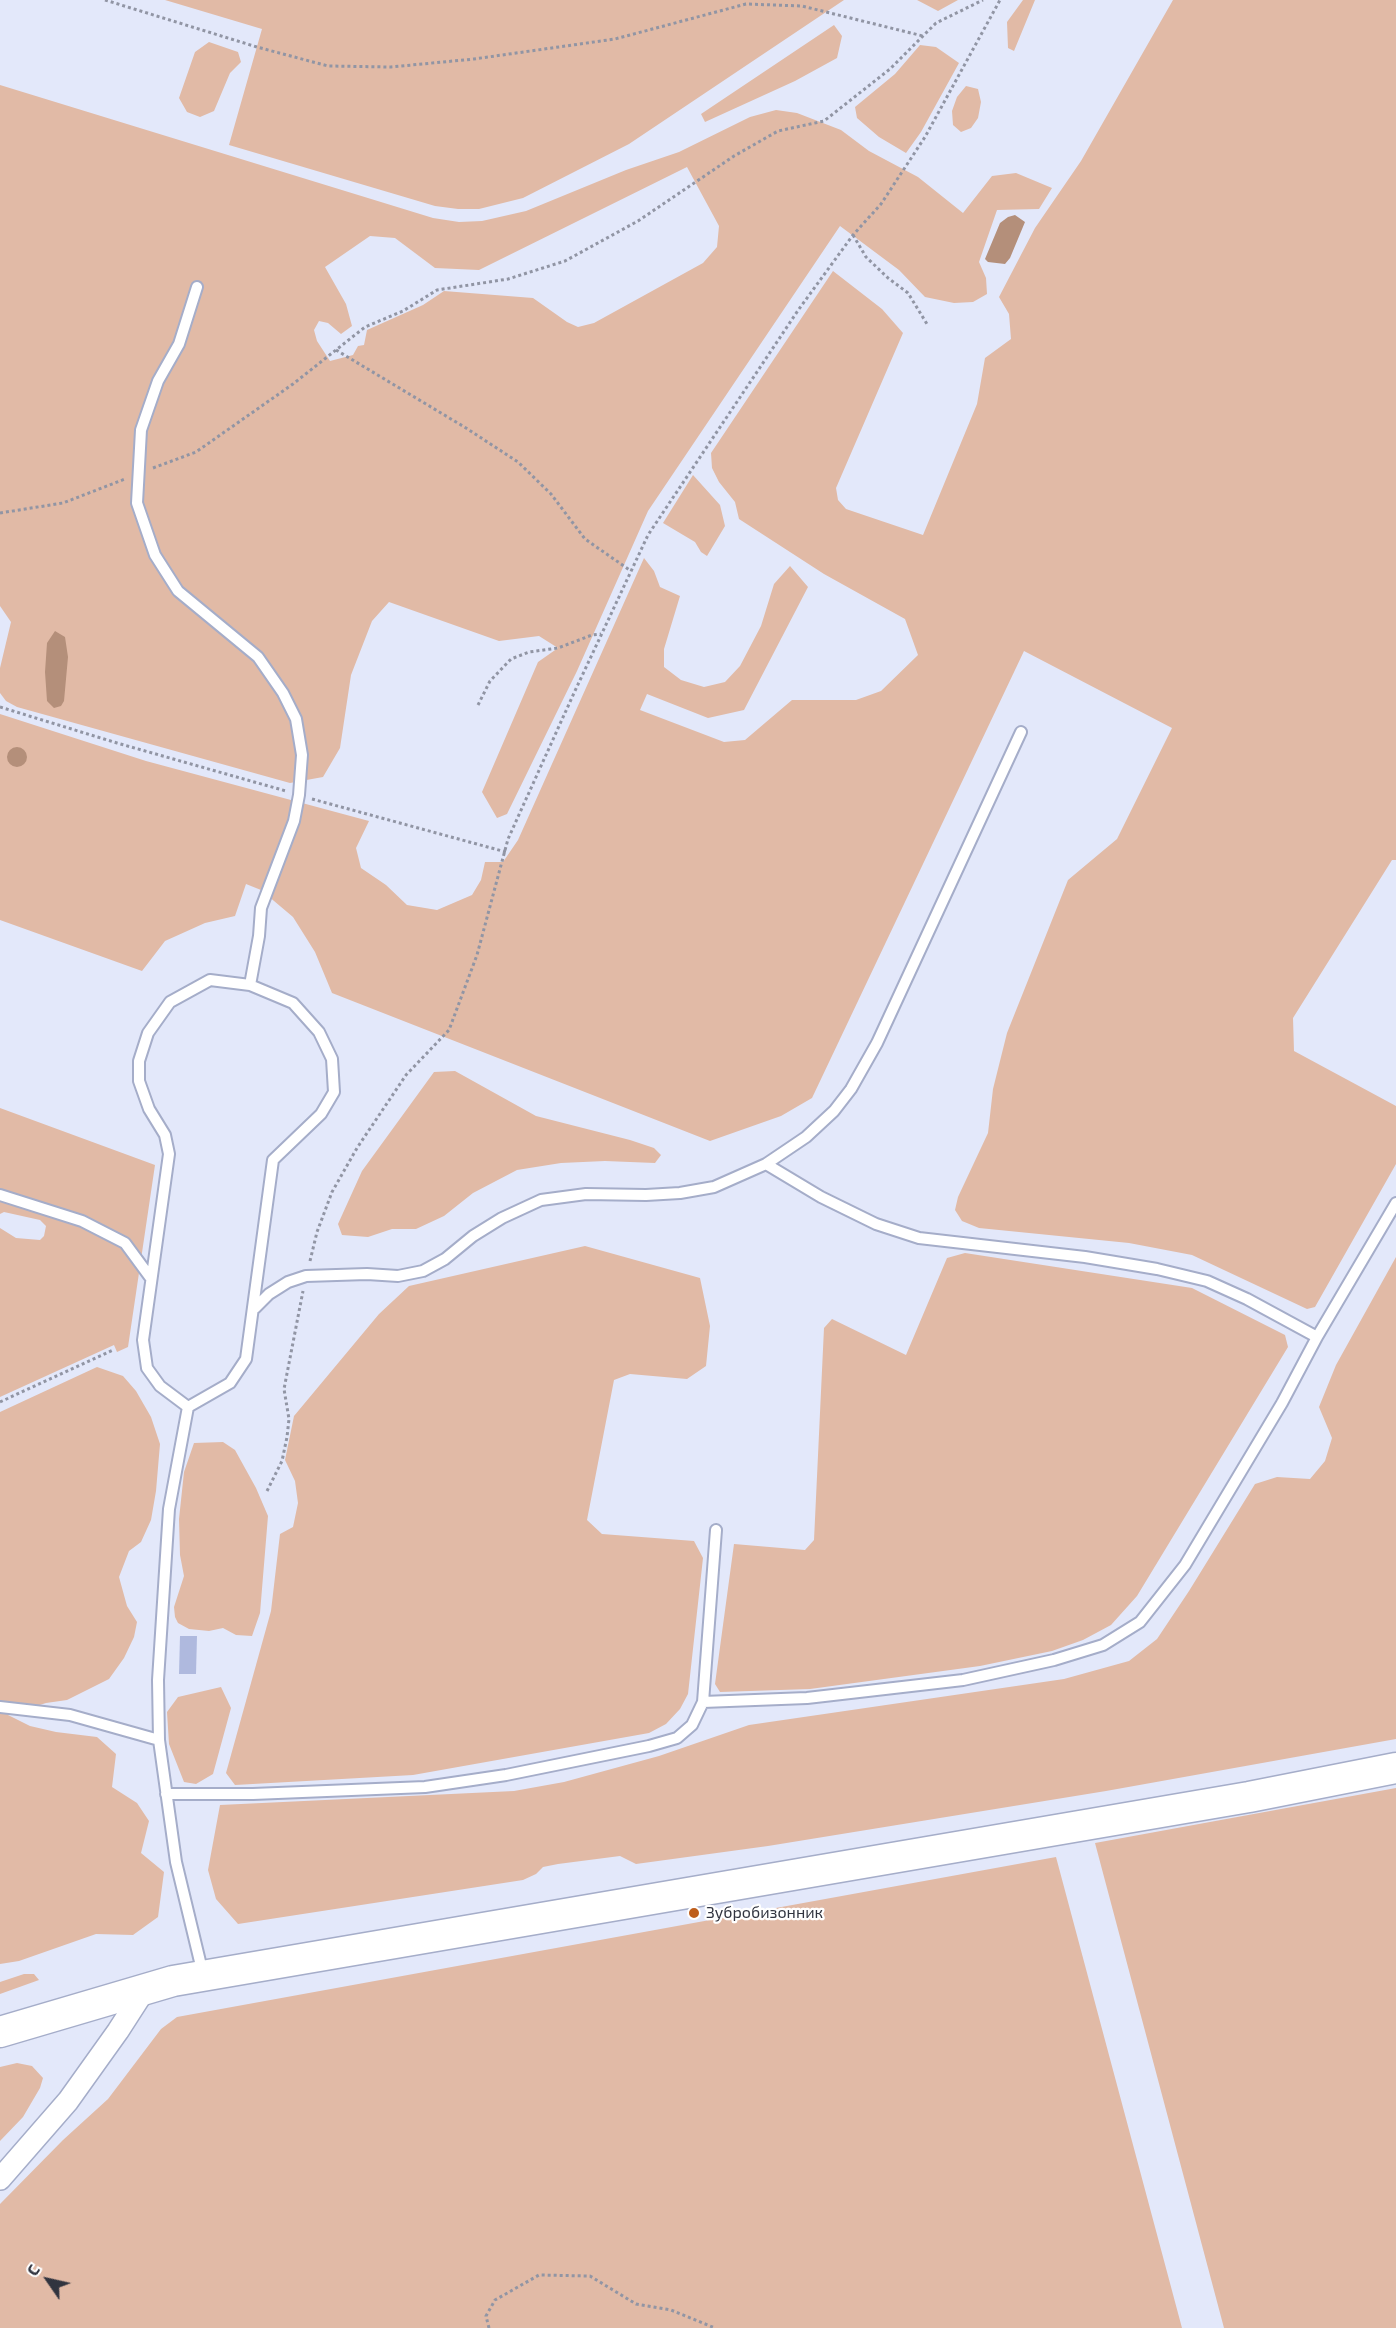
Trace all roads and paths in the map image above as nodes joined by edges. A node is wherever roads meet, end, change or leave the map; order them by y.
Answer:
1 (105, 0) edge
2 (983, 0) edge
3 (1000, 0) edge
4 (923, 36) junction
5 (853, 235) junction
6 (197, 287) dead end
7 (927, 324) dead end
8 (336, 350) junction
9 (138, 474) junction
10 (0, 513) edge
11 (631, 571) junction
12 (601, 634) junction
13 (478, 705) dead end
14 (0, 707) edge
15 (1021, 732) dead end
16 (299, 795) junction
17 (506, 852) junction
18 (250, 985) junction
19 (766, 1164) junction
20 (0, 1195) edge
21 (1396, 1203) edge
22 (306, 1276) junction
23 (150, 1277) junction
24 (255, 1308) junction
25 (1317, 1337) junction
26 (113, 1350) dead end
27 (0, 1402) edge
28 (188, 1407) junction
29 (267, 1491) dead end
30 (716, 1530) dead end
31 (703, 1702) junction
32 (0, 1707) edge
33 (159, 1740) junction
34 (1396, 1768) edge
35 (166, 1794) junction
36 (203, 1976) junction
37 (145, 1989) junction
38 (0, 2032) edge
39 (0, 2179) edge
40 (489, 2328) edge
41 (715, 2328) edge

1 - 4 path
2 - 4 path
3 - 5 path
4 - 8 path
5 - 7 path
5 - 11 path
6 - 9 lane
8 - 9 path
8 - 11 path
9 - 10 path
9 - 16 lane
11 - 12 path
12 - 13 path
12 - 17 path
14 - 16 path
15 - 19 lane
16 - 17 path
16 - 18 lane
17 - 22 path
18 - 23 lane
18 - 24 lane
19 - 22 lane
19 - 25 lane
20 - 23 lane
21 - 25 lane
22 - 24 lane
22 - 29 path
23 - 28 lane
24 - 28 lane
25 - 31 lane
26 - 27 path
28 - 33 lane
30 - 31 lane
31 - 35 lane
32 - 33 lane
33 - 35 lane
34 - 36 main road
35 - 36 lane
36 - 37 main road
37 - 38 main road
37 - 39 street
40 - 41 path

